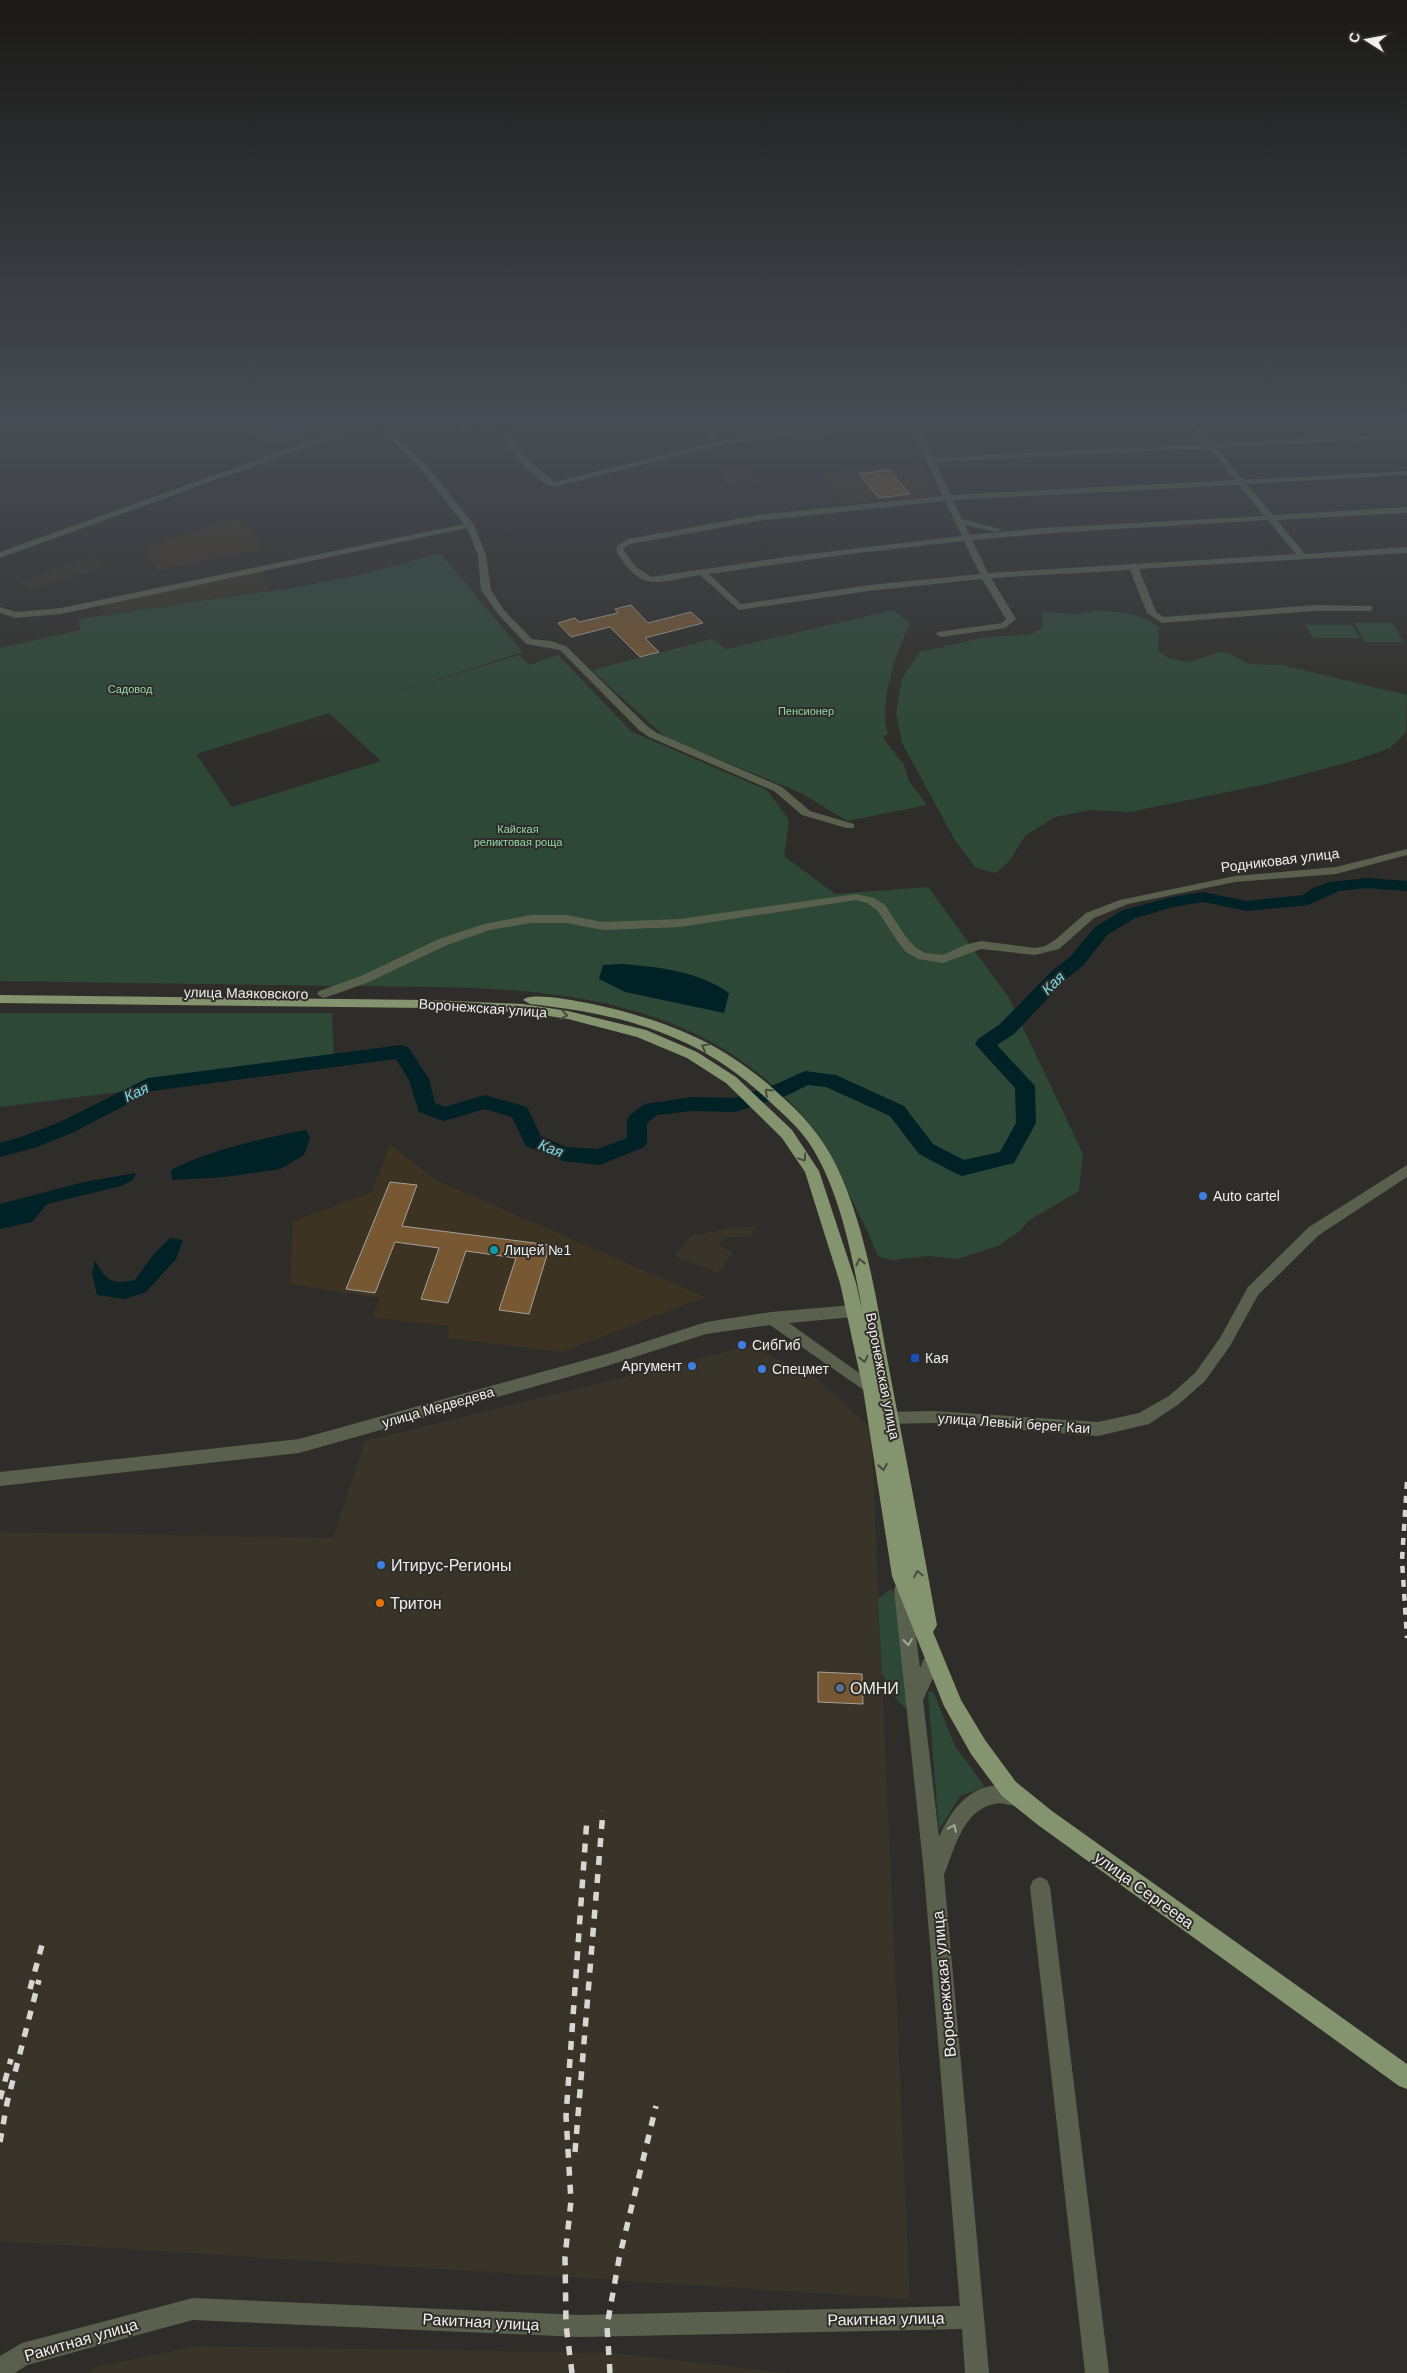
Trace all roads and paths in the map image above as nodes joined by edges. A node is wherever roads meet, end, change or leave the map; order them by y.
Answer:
1 (70, 529) edge
2 (452, 529) edge
3 (471, 529) edge
4 (700, 529) edge
5 (963, 529) edge
6 (993, 529) edge
7 (1085, 529) edge
8 (1279, 529) edge
9 (1050, 531) junction
10 (967, 537) junction
11 (1407, 550) edge
12 (0, 555) edge
13 (1302, 556) junction
14 (1133, 566) junction
15 (702, 572) junction
16 (985, 576) junction
17 (1369, 608) dead end
18 (0, 610) edge
19 (941, 634) dead end
20 (850, 826) dead end
21 (1407, 852) edge
22 (0, 989) edge
23 (323, 994) junction
24 (492, 996) joint
25 (0, 999) edge
26 (341, 1002) joint
27 (1407, 1170) edge
28 (862, 1310) junction
29 (771, 1318) junction
30 (871, 1389) junction
31 (883, 1418) junction
32 (0, 1479) edge
33 (901, 1576) junction
34 (934, 1656) junction
35 (915, 1698) junction
36 (1020, 1798) junction
37 (934, 1873) junction
38 (1040, 1887) dead end
39 (1407, 2078) edge
40 (973, 2317) junction
41 (0, 2369) edge
42 (977, 2373) edge
43 (1097, 2373) edge

1 - 12 street
2 - 18 street
3 - 20 street
4 - 15 street
5 - 10 street
6 - 9 street
7 - 9 street
8 - 13 street
9 - 10 street
10 - 15 street
10 - 16 street
11 - 13 street
13 - 14 street
14 - 16 street
14 - 17 street
15 - 16 street
16 - 19 street
21 - 23 street, Родниковая улица
22 - 23 main road, улица Маяковского
23 - 24 main road, улица Маяковского
28 -> 24 main road, Воронежская улица
25 - 26 main road, улица Маяковского
26 -> 28 main road, Воронежская улица
27 - 31 street, улица Левый берег Каи
28 - 29 street, улица Медведева
28 -> 30 main road, Воронежская улица
28 - 31 main road, Воронежская улица
29 - 30 street
29 - 32 street, улица Медведева
30 - 31 main road, Воронежская улица
31 -> 33 main road, Воронежская улица
34 -> 31 main road, Воронежская улица
33 - 34 main road, Воронежская улица
33 -> 35 street, Воронежская улица
34 - 35 street
34 - 36 main road, улица Сергеева
35 - 37 street, Воронежская улица
37 -> 36 street
36 - 39 main road, улица Сергеева
37 - 40 street, Воронежская улица
38 - 43 street
40 - 41 street, Ракитная улица
40 - 42 street, Воронежская улица

